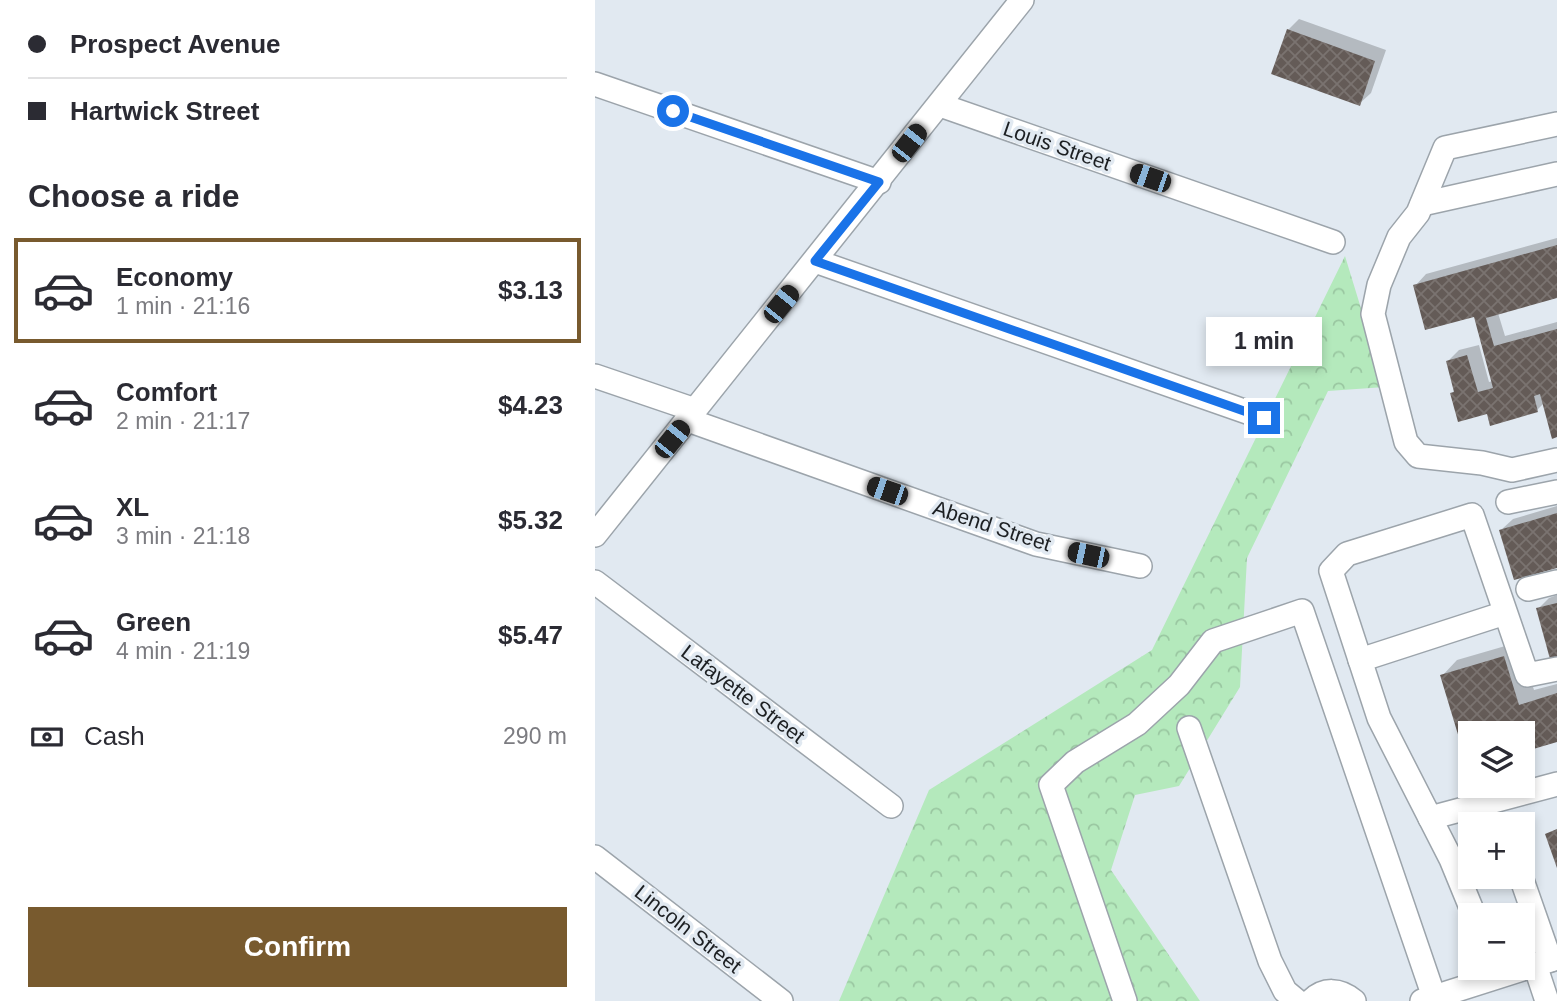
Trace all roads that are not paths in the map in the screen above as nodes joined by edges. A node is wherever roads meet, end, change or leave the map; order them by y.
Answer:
1 (1023, 0) edge
2 (595, 84) edge
3 (940, 105) junction
4 (1557, 124) edge
5 (1557, 174) edge
6 (879, 182) junction
7 (1422, 204) junction
8 (1333, 242) dead end
9 (815, 261) junction
10 (595, 376) edge
11 (692, 415) junction
12 (1264, 418) dead end
13 (1557, 460) edge
14 (1557, 492) edge
15 (1507, 502) dead end
16 (595, 535) edge
17 (1140, 566) dead end
18 (595, 582) edge
19 (1557, 582) edge
20 (1528, 589) dead end
21 (1509, 623) junction
22 (1360, 660) junction
23 (1557, 669) edge
24 (1189, 728) dead end
25 (1557, 783) edge
26 (891, 806) dead end
27 (1430, 818) junction
28 (595, 857) edge
29 (1525, 889) edge
30 (1469, 903) edge
31 (1548, 961) edge
32 (1477, 980) edge
33 (1428, 999) edge
34 (781, 1001) edge
35 (1125, 1001) edge
36 (1297, 1001) edge
37 (1311, 1001) edge
38 (1354, 1001) edge
39 (1547, 1001) edge

1 - 3 street
2 - 6 street
3 - 6 street
3 - 8 street, Louis Street
4 - 7 street
5 - 7 street
6 - 9 street
7 - 13 street
9 - 11 street
9 - 12 street
10 - 11 street, Abend Street
11 - 16 street
11 - 17 street, Abend Street
14 - 15 street
18 - 26 street, Lafayette Street
19 - 20 street
21 - 22 street
21 - 22 street
21 - 23 street
22 - 27 street
24 - 36 street
25 - 27 street
27 - 30 street
28 - 34 street, Lincoln Street
29 - 31 street
31 - 39 street
32 - 33 street
33 - 35 street
37 - 38 street

